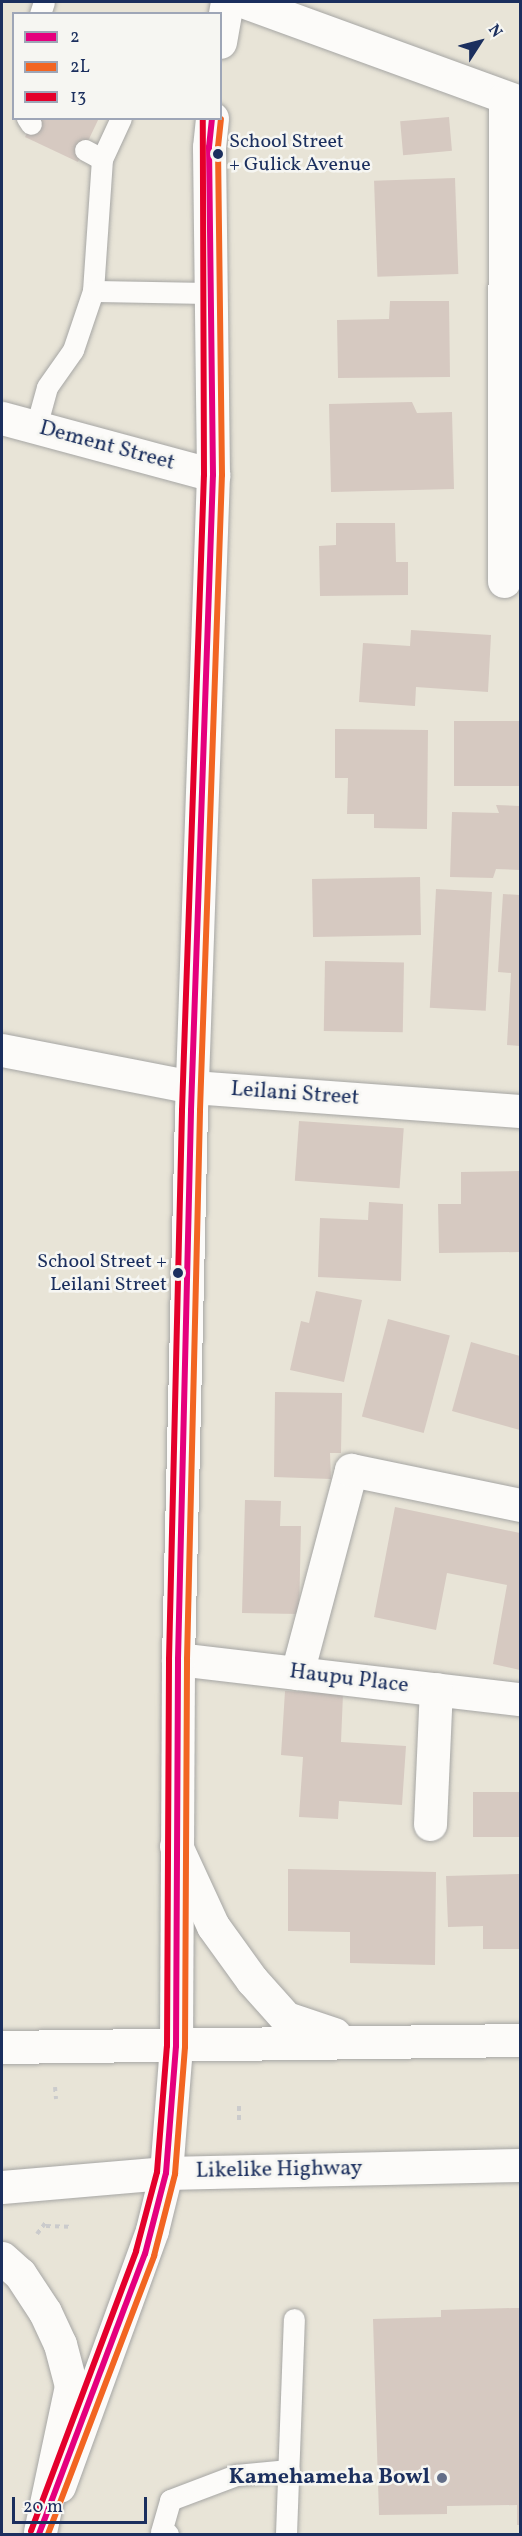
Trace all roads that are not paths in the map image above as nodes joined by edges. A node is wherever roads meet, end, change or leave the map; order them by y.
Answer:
1 (227, 2) edge
2 (245, 2) edge
3 (222, 31) edge
4 (513, 100) edge
5 (119, 120) edge
6 (212, 120) edge
7 (93, 291) junction
8 (211, 293) junction
9 (2, 418) edge
10 (36, 427) junction
11 (213, 475) junction
12 (504, 581) dead end
13 (2, 1050) edge
14 (192, 1087) junction
15 (520, 1111) edge
16 (520, 1505) edge
17 (178, 1659) junction
18 (297, 1673) junction
19 (436, 1689) junction
20 (520, 1699) edge
21 (430, 1824) dead end
22 (177, 1846) junction
23 (520, 2040) edge
24 (353, 2041) junction
25 (176, 2046) junction
26 (2, 2047) edge
27 (520, 2165) edge
28 (166, 2173) junction
29 (2, 2187) edge
30 (2, 2258) edge
31 (294, 2319) dead end
32 (289, 2470) junction
33 (39, 2533) edge
34 (168, 2535) edge
35 (286, 2535) edge

1 - 3 main road
2 - 4 main road
4 - 12 main road
5 - 7 lane
6 - 8 main road
7 - 8 lane
7 - 10 lane
8 - 11 main road
9 - 10 main road, Dement Street
10 - 11 main road, Dement Street
11 - 14 main road
13 - 14 main road, Leilani Street
14 - 15 main road, Leilani Street
14 - 17 main road
16 - 18 main road
17 - 18 main road, Haupu Place
17 - 22 main road
18 - 19 main road, Haupu Place
19 - 20 main road, Haupu Place
19 - 21 main road
22 - 24 main road
22 - 25 main road
23 - 24 main road
24 - 25 main road
25 - 26 main road
25 - 28 main road
27 - 28 main road, Likelike Highway
28 - 29 main road, Likelike Highway
28 - 33 main road
30 - 33 main road
31 - 32 lane
32 - 34 lane
32 - 35 lane

